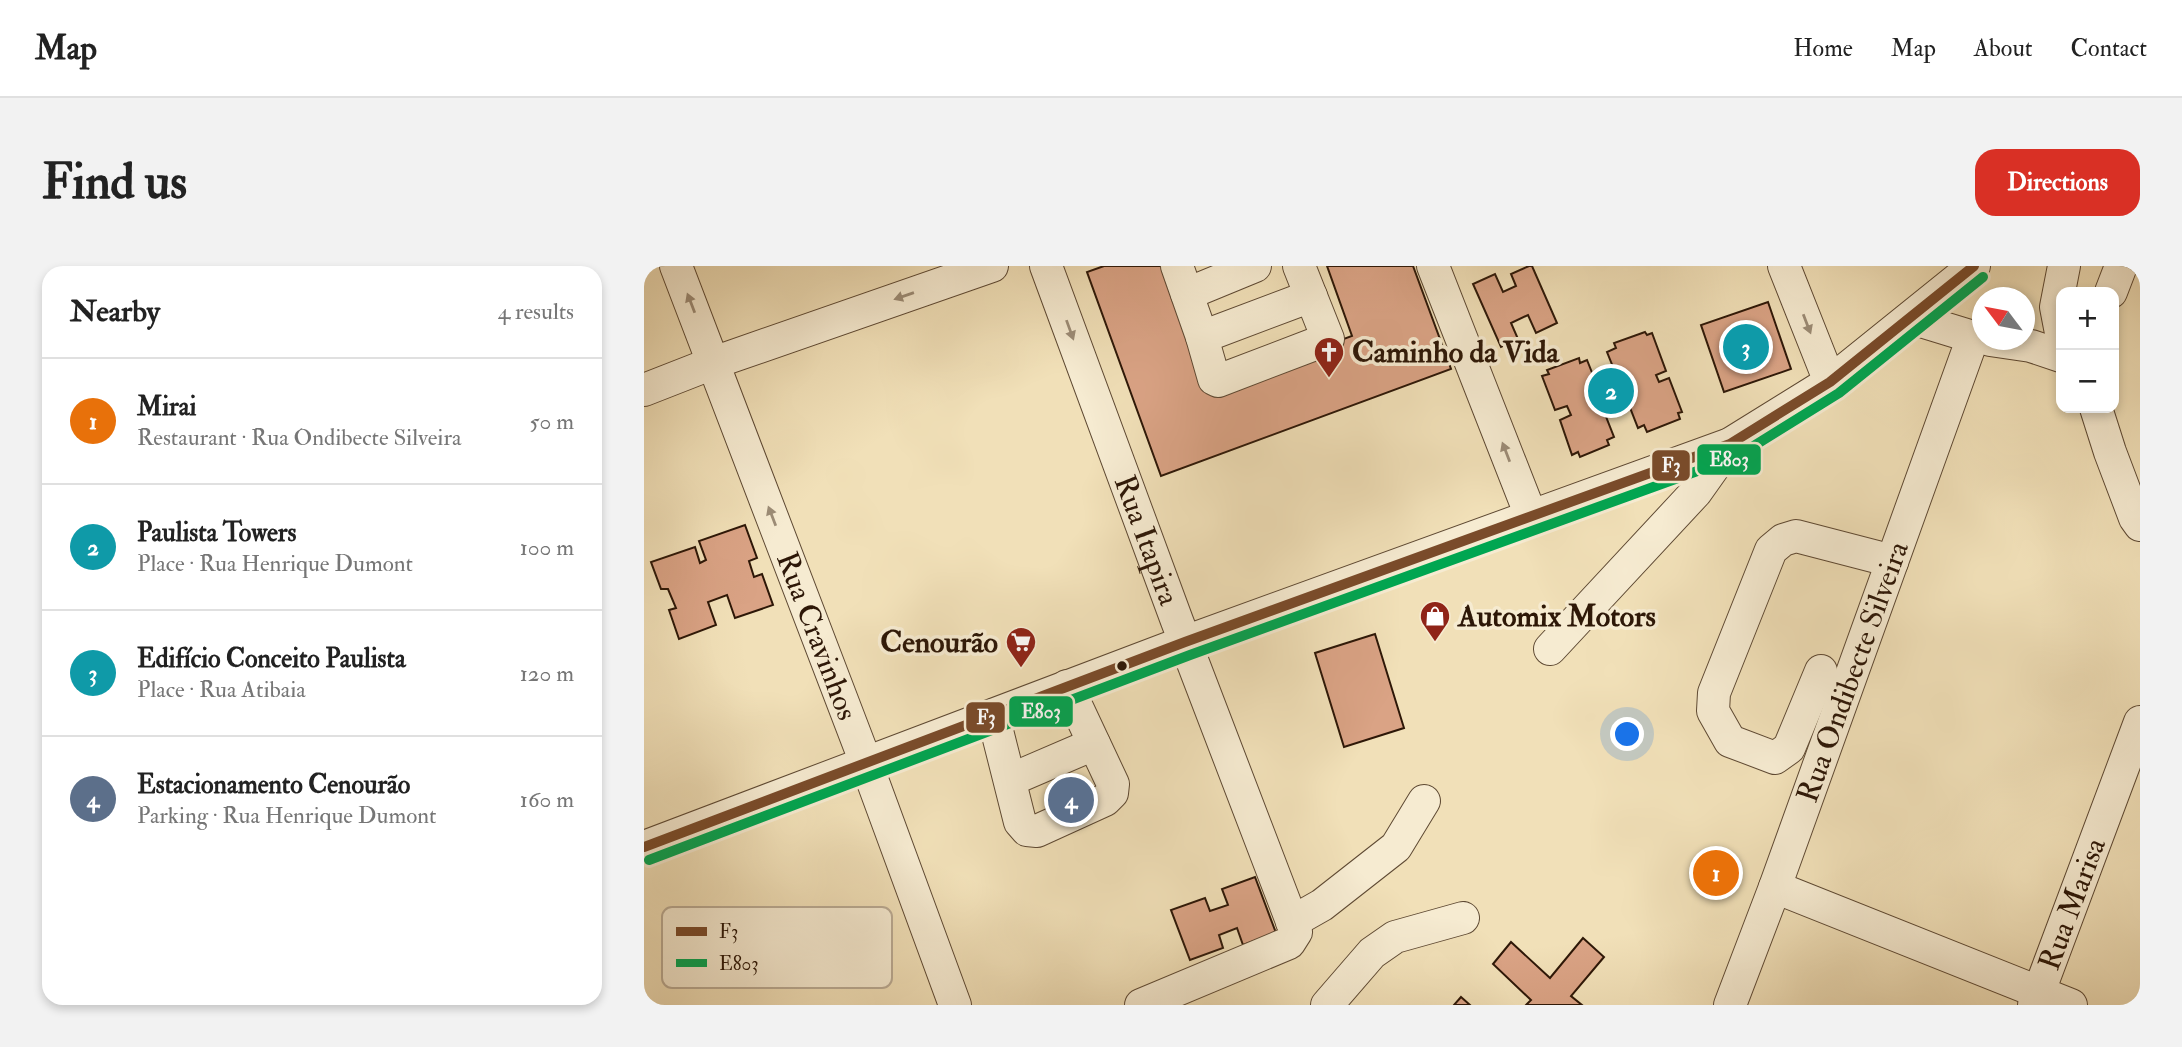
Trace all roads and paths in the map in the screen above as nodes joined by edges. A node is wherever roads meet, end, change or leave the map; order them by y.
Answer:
1 (676, 266) edge
2 (992, 266) edge
3 (1046, 266) edge
4 (1255, 266) edge
5 (1299, 266) edge
6 (1433, 266) edge
7 (1784, 266) edge
8 (1974, 266) edge
9 (2064, 266) edge
10 (2121, 266) edge
11 (1182, 280) edge
12 (2060, 287) edge
13 (2113, 287) edge
14 (1311, 296) junction
15 (1911, 318) junction
16 (1972, 335) edge
17 (1202, 337) junction
18 (2035, 347) edge
19 (1977, 350) edge
20 (2056, 354) edge
21 (713, 363) junction
22 (1830, 382) junction
23 (644, 390) edge
24 (2097, 413) edge
25 (1730, 444) junction
26 (1531, 516) junction
27 (2140, 525) edge
28 (1892, 562) junction
29 (1185, 642) junction
30 (1550, 649) dead end
31 (1821, 671) dead end
32 (1067, 686) junction
33 (993, 715) junction
34 (2140, 722) edge
35 (1094, 744) junction
36 (866, 763) junction
37 (1010, 780) junction
38 (1424, 801) dead end
39 (644, 847) edge
40 (1775, 887) junction
41 (1463, 918) dead end
42 (1294, 927) junction
43 (2036, 999) edge
44 (955, 1005) edge
45 (1141, 1005) edge
46 (1327, 1005) edge
47 (1730, 1005) edge
48 (2071, 1005) edge

21 -> 1 street, Rua Cravinhos
2 -> 21 street
3 -> 29 street, Rua Itapira
4 - 11 street
5 - 14 street
26 -> 6 street
7 -> 22 street
8 - 15 street
9 - 12 street
10 - 13 street
11 - 17 street
14 - 17 street
14 - 17 street
15 - 16 street
15 - 22 street
18 - 20 street
19 - 28 street, Rua Ondibecte Silveira
21 - 23 street
36 -> 21 street, Rua Cravinhos
22 - 25 street
24 - 27 street
25 - 26 street
25 - 30 street
26 - 29 street
28 - 31 street
28 - 40 street, Rua Ondibecte Silveira
29 - 32 street
29 - 42 street, Rua Itapira
32 - 33 street
32 - 35 street
33 - 36 street
33 - 37 street
34 - 43 street, Rua Marisa
35 - 37 street
35 - 37 street
36 - 39 street
36 - 44 street, Rua Cravinhos
38 - 42 street
40 - 43 street
40 - 47 street, Rua Ondibecte Silveira
41 - 46 street
42 - 45 street
43 - 48 street

